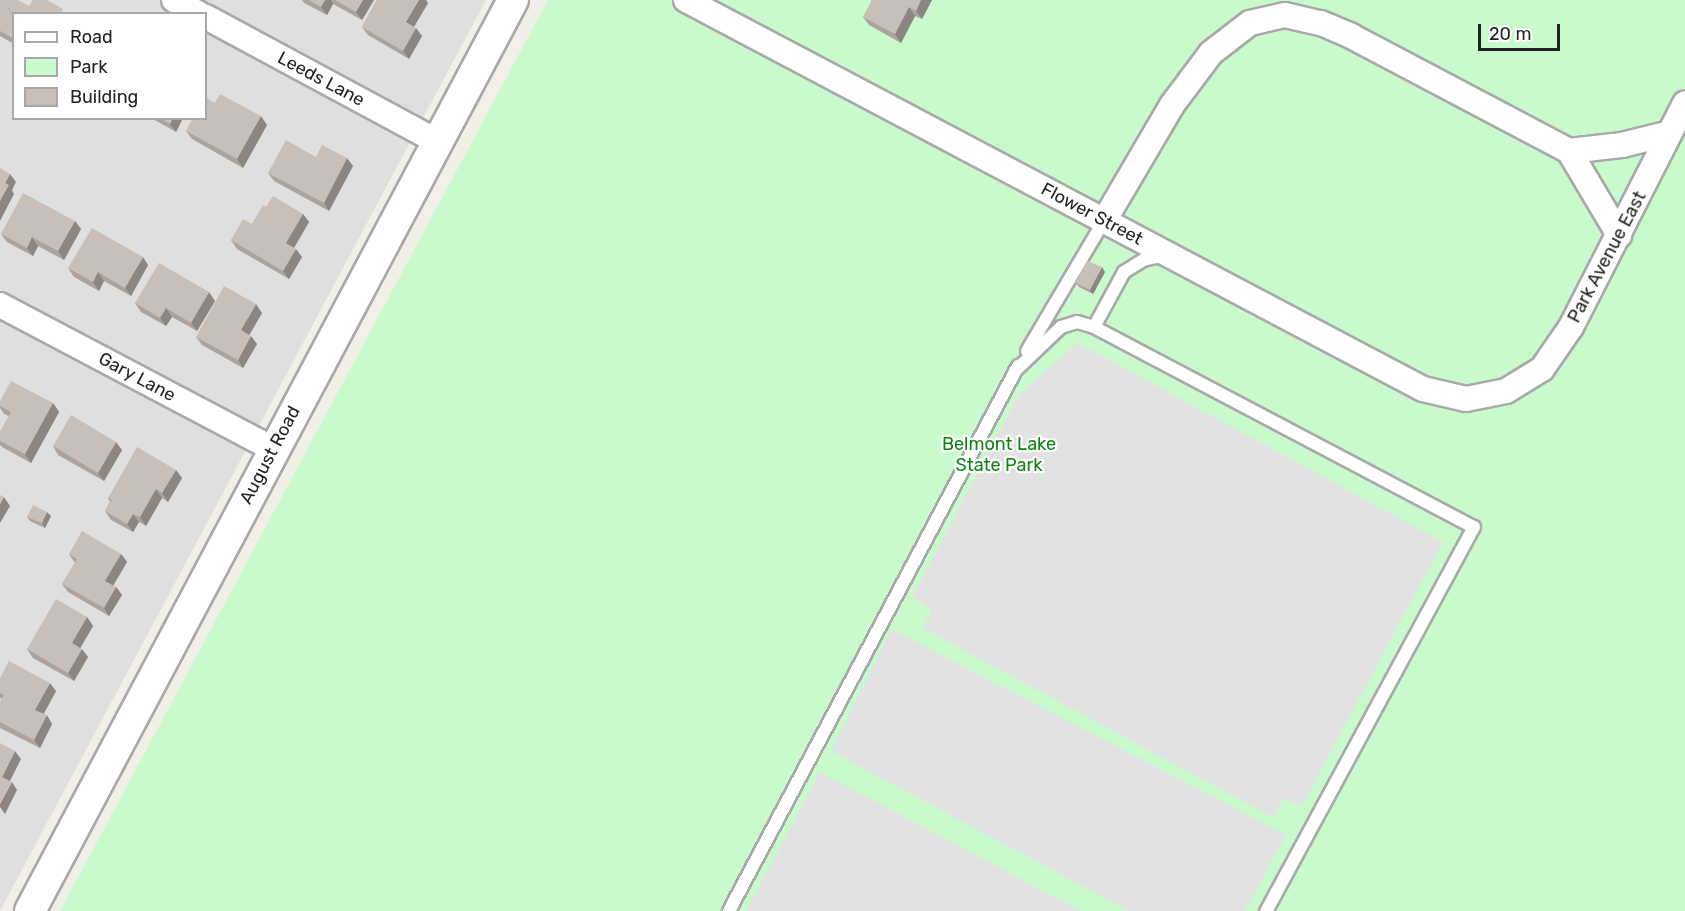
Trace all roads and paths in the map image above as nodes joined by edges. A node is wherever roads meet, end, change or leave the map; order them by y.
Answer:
1 (174, 0) edge
2 (513, 0) edge
3 (686, 0) edge
4 (195, 12) edge
5 (207, 18) edge
6 (1685, 103) edge
7 (1670, 132) junction
8 (436, 141) junction
9 (1569, 151) junction
10 (1104, 221) junction
11 (1619, 235) junction
12 (1168, 255) junction
13 (0, 305) edge
14 (1094, 327) junction
15 (1015, 371) junction
16 (1506, 392) joint
17 (273, 449) junction
18 (30, 911) edge
19 (729, 911) edge
20 (1266, 911) edge

1 - 4 street
2 - 8 street, August Road
3 - 10 street, Flower Street
5 - 8 street, Leeds Lane
6 - 7 street, Park Avenue East
7 - 9 street
7 - 11 street, Park Avenue East
8 - 17 street, August Road
9 - 10 street
9 - 11 street
10 - 12 street, Flower Street
10 - 15 lane
11 - 16 street, Park Avenue East
12 - 14 lane
12 - 16 street, Flower Street
13 - 17 street, Gary Lane
14 - 15 lane
14 - 20 lane
15 - 19 lane
17 - 18 street, August Road

